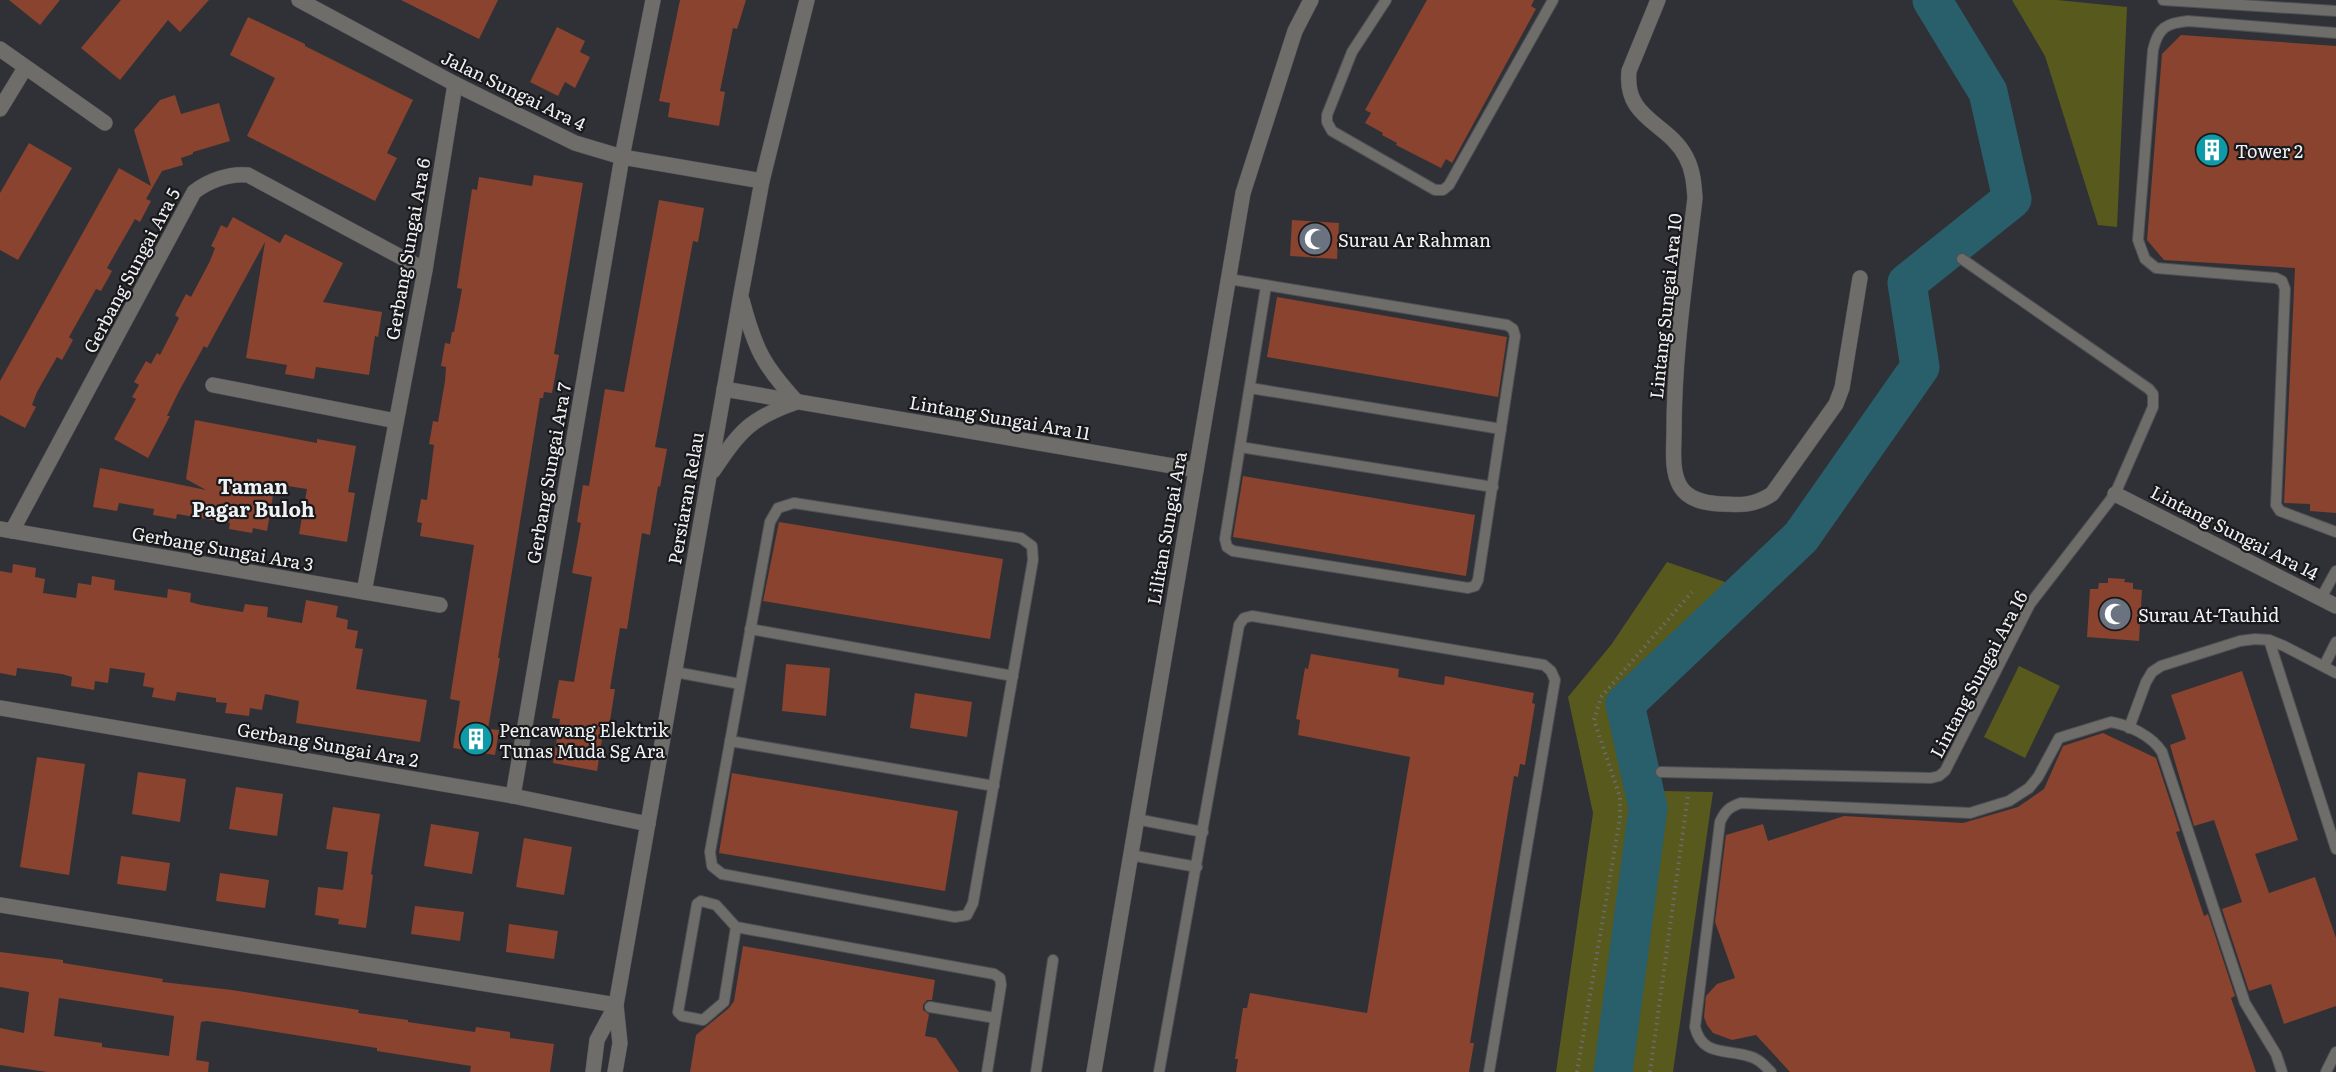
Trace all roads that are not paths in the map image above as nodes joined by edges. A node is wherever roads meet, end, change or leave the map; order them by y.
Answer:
1 (299, 0) edge
2 (653, 0) edge
3 (807, 0) edge
4 (1311, 0) edge
5 (1386, 0) edge
6 (1553, 0) edge
7 (1658, 0) edge
8 (2163, 0) edge
9 (2336, 11) edge
10 (2336, 33) edge
11 (0, 49) edge
12 (25, 68) junction
13 (455, 84) junction
14 (0, 109) edge
15 (105, 123) dead end
16 (622, 157) junction
17 (762, 181) junction
18 (1962, 259) dead end
19 (425, 270) junction
20 (1860, 278) dead end
21 (1229, 279) junction
22 (1266, 286) junction
23 (741, 294) junction
24 (213, 385) dead end
25 (1250, 388) junction
26 (724, 389) junction
27 (797, 402) junction
28 (396, 421) junction
29 (1501, 429) junction
30 (1240, 447) junction
31 (1196, 470) junction
32 (709, 477) junction
33 (1493, 487) junction
34 (2115, 494) junction
35 (6, 530) edge
36 (2336, 532) edge
37 (2336, 571) edge
38 (364, 592) junction
39 (2321, 598) junction
40 (440, 605) dead end
41 (2336, 606) edge
42 (750, 629) junction
43 (2269, 640) junction
44 (2336, 642) edge
45 (2324, 666) junction
46 (675, 672) junction
47 (2336, 673) edge
48 (1013, 676) junction
49 (740, 684) junction
50 (0, 708) edge
51 (2129, 728) junction
52 (730, 741) junction
53 (1661, 772) dead end
54 (994, 786) junction
55 (513, 796) junction
56 (1136, 819) junction
57 (648, 824) junction
58 (1203, 832) junction
59 (2336, 849) edge
60 (1130, 855) junction
61 (1197, 867) junction
62 (0, 905) edge
63 (736, 927) junction
64 (1053, 960) dead end
65 (616, 1005) junction
66 (930, 1007) dead end
67 (996, 1018) junction
68 (2336, 1052) edge
69 (592, 1072) edge
70 (615, 1072) edge
71 (987, 1072) edge
72 (1035, 1072) edge
73 (1094, 1072) edge
74 (1159, 1072) edge
75 (1489, 1072) edge
76 (1771, 1072) edge
77 (2282, 1072) edge
78 (2326, 1072) edge

1 - 13 street, Jalan Sungai Ara 4
2 - 16 street, Gerbang Sungai Ara 7
3 - 17 street, Persiaran Relau
4 - 21 street, Lilitan Sungai Ara
5 - 6 lane
7 - 20 street, Lintang Sungai Ara 10
8 - 9 lane
10 - 36 lane
11 - 12 street
12 - 14 street
12 - 15 street
13 - 16 street, Jalan Sungai Ara 4
13 - 19 street, Gerbang Sungai Ara 6
16 - 17 street, Jalan Sungai Ara 4
16 - 55 street, Gerbang Sungai Ara 7
17 - 23 street, Persiaran Relau
18 - 34 lane, Lintang Sungai Ara 16
19 - 28 street, Gerbang Sungai Ara 6
19 - 35 street, Gerbang Sungai Ara 5
21 - 22 lane
21 - 31 street, Lilitan Sungai Ara
22 - 25 lane
22 - 29 lane
23 - 26 street, Persiaran Relau
23 - 27 street
24 - 28 street
25 - 29 lane
25 - 30 lane
26 - 27 street, Lintang Sungai Ara 11
26 - 32 street, Persiaran Relau
27 - 31 street, Lintang Sungai Ara 11
27 - 32 street
28 - 38 street, Gerbang Sungai Ara 6
29 - 33 lane
30 - 33 lane
30 - 33 lane
31 - 56 street, Lilitan Sungai Ara
32 - 46 street, Persiaran Relau
34 - 39 street, Lintang Sungai Ara 14
34 - 53 lane, Lintang Sungai Ara 16
35 - 38 street, Gerbang Sungai Ara 3
37 - 39 lane
38 - 40 street, Gerbang Sungai Ara 3
39 - 41 street, Lintang Sungai Ara 14
42 - 48 lane
42 - 48 lane
42 - 49 lane
43 - 45 lane
43 - 51 lane
43 - 59 lane
44 - 45 lane
45 - 47 lane
46 - 49 lane
46 - 57 street, Persiaran Relau
48 - 54 lane
49 - 52 lane
50 - 55 street, Gerbang Sungai Ara 2
51 - 76 lane
51 - 77 lane
52 - 54 lane
52 - 54 lane
55 - 57 street, Gerbang Sungai Ara 2
56 - 58 lane
56 - 60 street, Lilitan Sungai Ara
57 - 65 street, Persiaran Relau
58 - 61 lane
58 - 75 lane
60 - 61 lane
60 - 73 street, Lilitan Sungai Ara
61 - 74 lane
62 - 65 street
63 - 63 lane
63 - 67 lane
64 - 72 lane
65 - 69 street, Persiaran Relau
65 - 70 street, Persiaran Relau
66 - 67 lane
67 - 71 lane
68 - 78 lane

